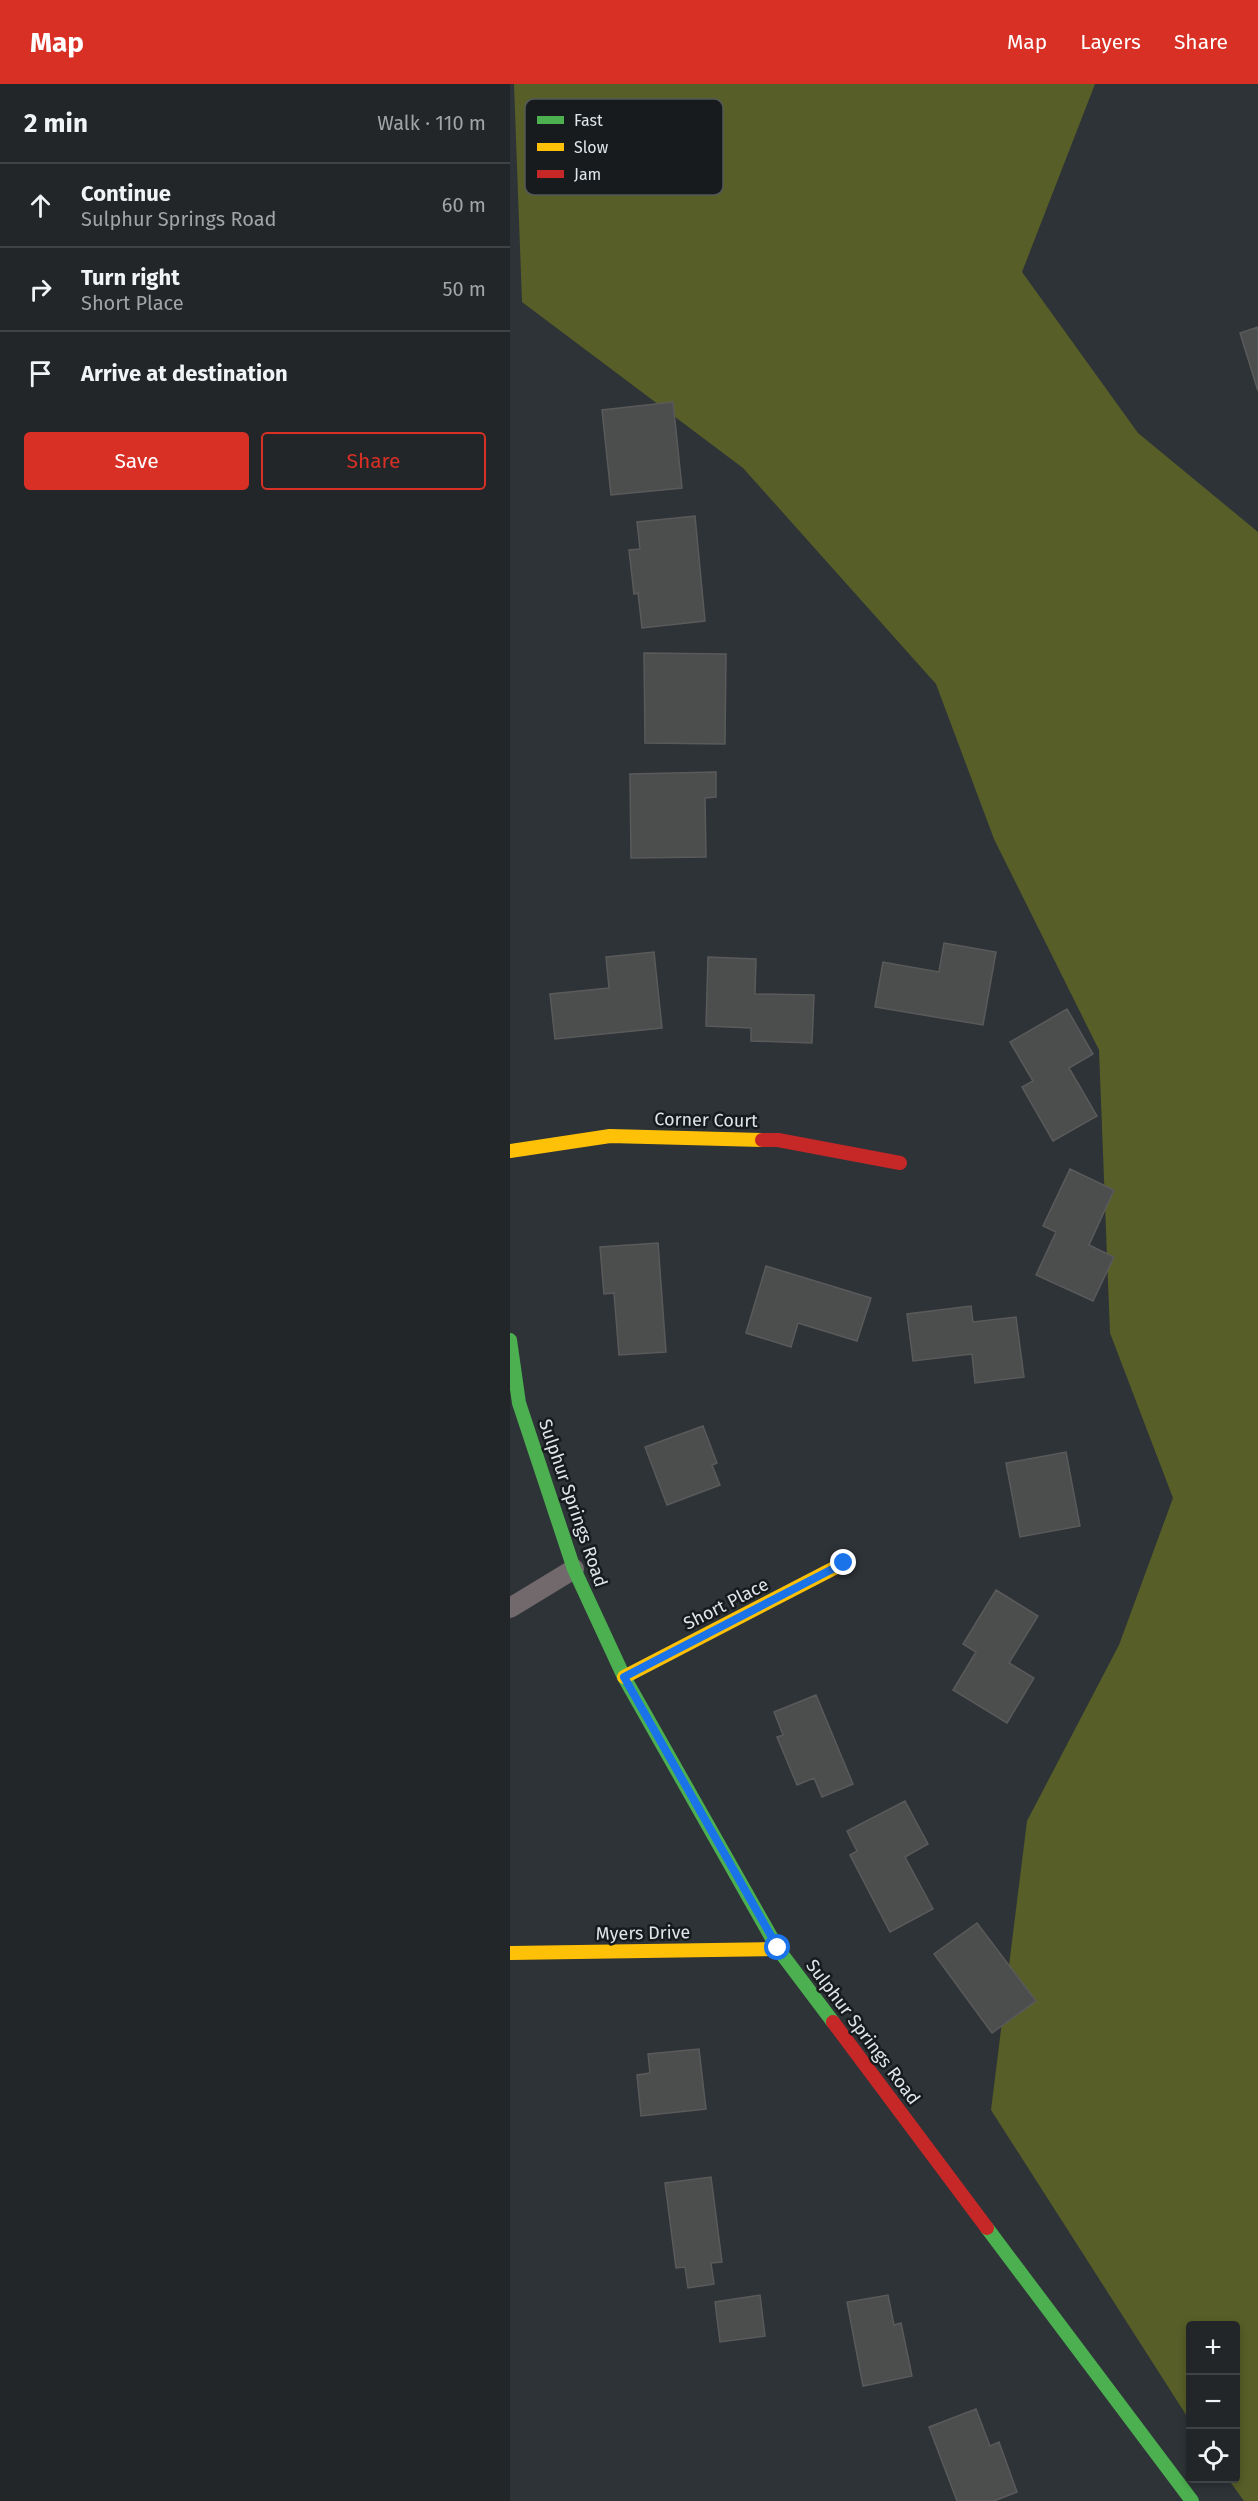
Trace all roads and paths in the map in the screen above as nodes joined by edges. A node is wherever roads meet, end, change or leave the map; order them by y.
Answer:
1 (510, 1151) edge
2 (900, 1163) dead end
3 (510, 1340) edge
4 (844, 1563) dead end
5 (574, 1569) junction
6 (510, 1608) edge
7 (624, 1677) junction
8 (778, 1948) junction
9 (510, 1953) edge
10 (1192, 2501) edge

1 - 2 street, Corner Court
3 - 5 street, Sulphur Springs Road
4 - 7 street, Short Place
5 - 6 lane
5 - 7 street, Sulphur Springs Road
7 - 8 street, Sulphur Springs Road
8 - 9 street, Myers Drive
8 - 10 street, Sulphur Springs Road

